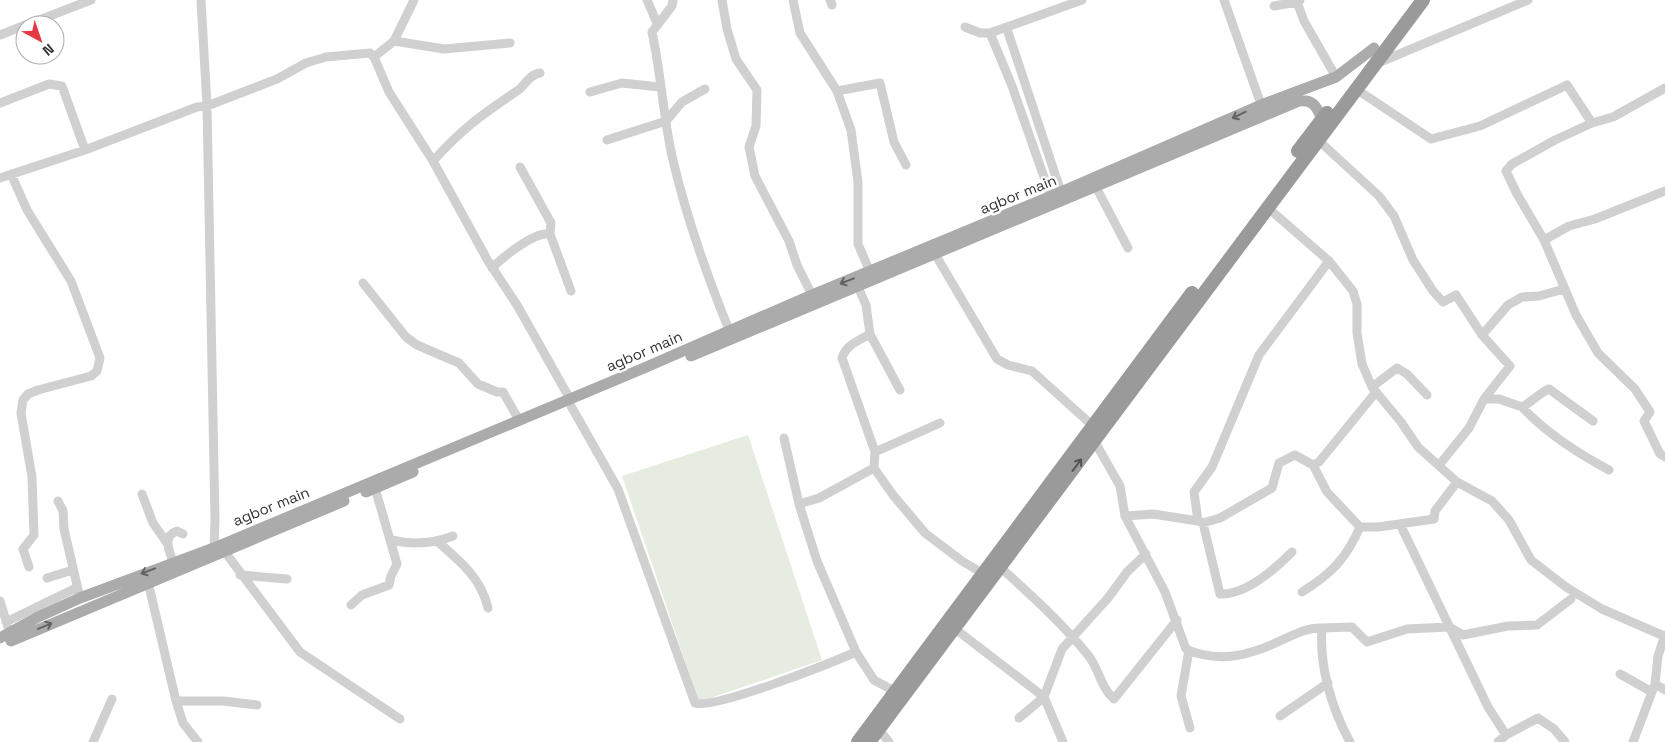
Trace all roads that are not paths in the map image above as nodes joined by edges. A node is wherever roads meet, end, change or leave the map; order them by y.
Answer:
1 (91, 0) edge
2 (201, 0) edge
3 (414, 0) edge
4 (647, 0) edge
5 (673, 0) edge
6 (722, 0) edge
7 (793, 0) edge
8 (1082, 0) edge
9 (1224, 0) edge
10 (1411, 0) edge
11 (1423, 0) edge
12 (1528, 0) edge
13 (1299, 1) edge
14 (1274, 6) dead end
15 (51, 15) edge
16 (657, 23) junction
17 (965, 27) dead end
18 (1007, 28) junction
19 (15, 29) edge
20 (990, 33) junction
21 (0, 35) edge
22 (394, 41) junction
23 (510, 43) dead end
24 (1374, 48) junction
25 (374, 57) junction
26 (1374, 64) junction
27 (540, 73) dead end
28 (1336, 77) junction
29 (660, 87) junction
30 (1665, 88) edge
31 (705, 89) dead end
32 (1356, 89) junction
33 (837, 91) junction
34 (590, 92) dead end
35 (1300, 96) junction
36 (0, 104) edge
37 (207, 106) junction
38 (1263, 110) junction
39 (1322, 119) junction
40 (666, 121) junction
41 (1592, 122) junction
42 (607, 140) dead end
43 (1318, 140) junction
44 (84, 150) junction
45 (433, 161) junction
46 (906, 165) dead end
47 (520, 167) dead end
48 (11, 174) junction
49 (0, 178) edge
50 (1096, 187) junction
51 (1665, 191) edge
52 (1056, 194) junction
53 (1268, 207) junction
54 (550, 234) junction
55 (1544, 240) junction
56 (1128, 248) dead end
57 (935, 254) junction
58 (1329, 261) junction
59 (492, 268) junction
60 (870, 272) junction
61 (363, 284) dead end
62 (858, 287) junction
63 (1564, 289) junction
64 (571, 291) dead end
65 (812, 294) junction
66 (729, 330) junction
67 (870, 334) junction
68 (1482, 335) junction
69 (900, 390) dead end
70 (1374, 390) junction
71 (1428, 395) dead end
72 (1484, 398) junction
73 (570, 403) junction
74 (1522, 407) junction
75 (519, 420) junction
76 (1593, 421) dead end
77 (940, 423) dead end
78 (1093, 426) junction
79 (784, 438) dead end
80 (1095, 442) junction
81 (875, 452) junction
82 (1665, 458) edge
83 (1440, 464) junction
84 (1313, 465) junction
85 (874, 468) junction
86 (1609, 470) dead end
87 (1457, 482) junction
88 (375, 488) junction
89 (142, 494) dead end
90 (58, 502) dead end
91 (799, 504) junction
92 (299, 515) junction
93 (1125, 516) junction
94 (1201, 522) junction
95 (1400, 524) junction
96 (1360, 527) junction
97 (183, 534) dead end
98 (453, 536) dead end
99 (391, 540) junction
100 (438, 542) junction
101 (167, 543) junction
102 (219, 550) junction
103 (1292, 552) dead end
104 (1146, 554) junction
105 (173, 562) junction
106 (29, 567) dead end
107 (73, 570) junction
108 (992, 573) junction
109 (240, 575) junction
110 (47, 578) dead end
111 (288, 579) dead end
112 (148, 582) junction
113 (1302, 592) dead end
114 (78, 593) junction
115 (1572, 599) dead end
116 (0, 601) edge
117 (351, 605) dead end
118 (488, 608) dead end
119 (1177, 620) junction
120 (6, 622) junction
121 (1449, 627) junction
122 (954, 628) junction
123 (1322, 628) junction
124 (1665, 635) edge
125 (5, 636) edge
126 (1072, 638) junction
127 (0, 645) edge
128 (1189, 650) junction
129 (856, 652) junction
130 (1620, 674) dead end
131 (1328, 683) junction
132 (1653, 688) junction
133 (1665, 690) edge
134 (896, 692) junction
135 (1044, 697) junction
136 (112, 699) dead end
137 (176, 701) junction
138 (257, 705) dead end
139 (1280, 716) dead end
140 (1019, 718) dead end
141 (400, 719) dead end
142 (1190, 728) dead end
143 (879, 730) junction
144 (1506, 735) junction
145 (93, 742) edge
146 (198, 742) edge
147 (858, 742) edge
148 (870, 742) edge
149 (889, 742) edge
150 (1063, 742) edge
151 (1350, 742) edge
152 (1498, 742) edge
153 (1565, 742) edge
154 (1633, 742) edge

1 - 15 street
2 - 37 street
3 - 22 street
4 - 16 street
5 - 16 street
6 - 65 street
7 - 33 street
8 - 18 street
9 - 38 street
10 - 24 highway
11 - 26 highway
12 - 26 street
13 - 14 street
13 - 28 street
16 - 29 street
17 - 20 street
18 - 20 street
18 - 52 street
19 - 21 street
20 - 52 street
22 - 23 street
22 - 25 street
24 - 28 main road, agbor main
24 - 39 highway
25 - 37 street
25 - 45 street
26 - 32 highway
27 - 45 street
28 - 35 main road, agbor main
29 - 34 street
29 - 40 street
30 - 41 street
31 - 40 street
32 - 41 street
32 - 43 highway
33 - 46 street
33 - 60 street
35 - 38 main road, agbor main
35 - 39 main road
36 - 44 street
37 - 44 street
37 - 102 street
38 - 50 main road, agbor main
38 -> 52 main road, agbor main
39 - 78 highway
40 - 42 street
40 - 66 street
41 - 55 street
43 - 53 highway
43 - 68 street
44 - 48 street
45 - 59 street
47 - 54 street
48 - 49 street
48 - 106 street
50 - 56 street
50 - 57 main road, agbor main
51 - 55 street
52 - 60 main road, agbor main
53 - 58 street
53 - 80 highway
54 - 59 street
54 - 64 street
55 - 63 street
57 - 62 main road, agbor main
57 - 78 street
58 - 70 street
58 - 94 street
59 - 73 street
60 -> 65 main road, agbor main
61 - 75 street
62 - 67 street
62 - 73 main road, agbor main
63 - 68 street
63 - 82 street
65 - 66 main road, agbor main
66 - 73 main road, agbor main
67 - 69 street
67 - 81 street
68 - 72 street
70 - 71 street
70 - 83 street
70 - 84 street
72 - 74 street
72 - 83 street
73 - 75 main road, agbor main
73 - 88 main road, agbor main
73 - 129 street
74 - 76 street
74 - 86 street
75 - 92 main road, agbor main
77 - 81 street
78 - 108 highway
79 - 91 street
80 - 93 street
108 -> 80 highway
81 - 85 street
83 - 87 street
84 - 94 street
84 - 96 street
85 - 91 street
85 - 108 street
87 - 95 street
87 - 124 street
88 - 92 main road, agbor main
88 - 99 street
89 - 101 street
90 - 107 street
91 - 129 street
92 - 102 main road, agbor main
93 - 94 street
93 - 104 street
94 - 103 street
95 - 96 street
95 - 121 street
96 - 113 street
97 - 101 street
98 - 100 street
99 - 100 street
99 - 117 street
100 - 118 street
101 - 105 street
102 - 105 main road, agbor main
102 - 109 street
102 - 112 main road, agbor main
104 - 119 street
104 - 126 street
105 -> 114 main road, agbor main
107 - 110 street
107 - 114 street
108 - 122 highway
108 - 126 street
108 - 134 highway
109 - 111 street
109 - 141 street
127 -> 112 main road, agbor main
112 - 137 street
114 - 120 street
114 - 125 main road, agbor main
115 - 121 street
116 - 120 street
119 - 126 street
119 - 128 street
120 - 125 street
121 - 123 street
121 - 144 street
122 - 135 street
122 - 143 highway
123 - 128 street
123 - 131 street
124 - 132 street
126 - 135 street
128 - 142 street
129 - 134 street
130 - 132 street
131 - 139 street
131 - 151 street
132 - 133 street
132 - 154 street
134 - 147 highway
135 - 140 street
135 - 150 street
136 - 145 street
137 - 138 street
137 - 146 street
143 - 148 highway
143 - 149 street
144 - 152 street
144 - 153 street

